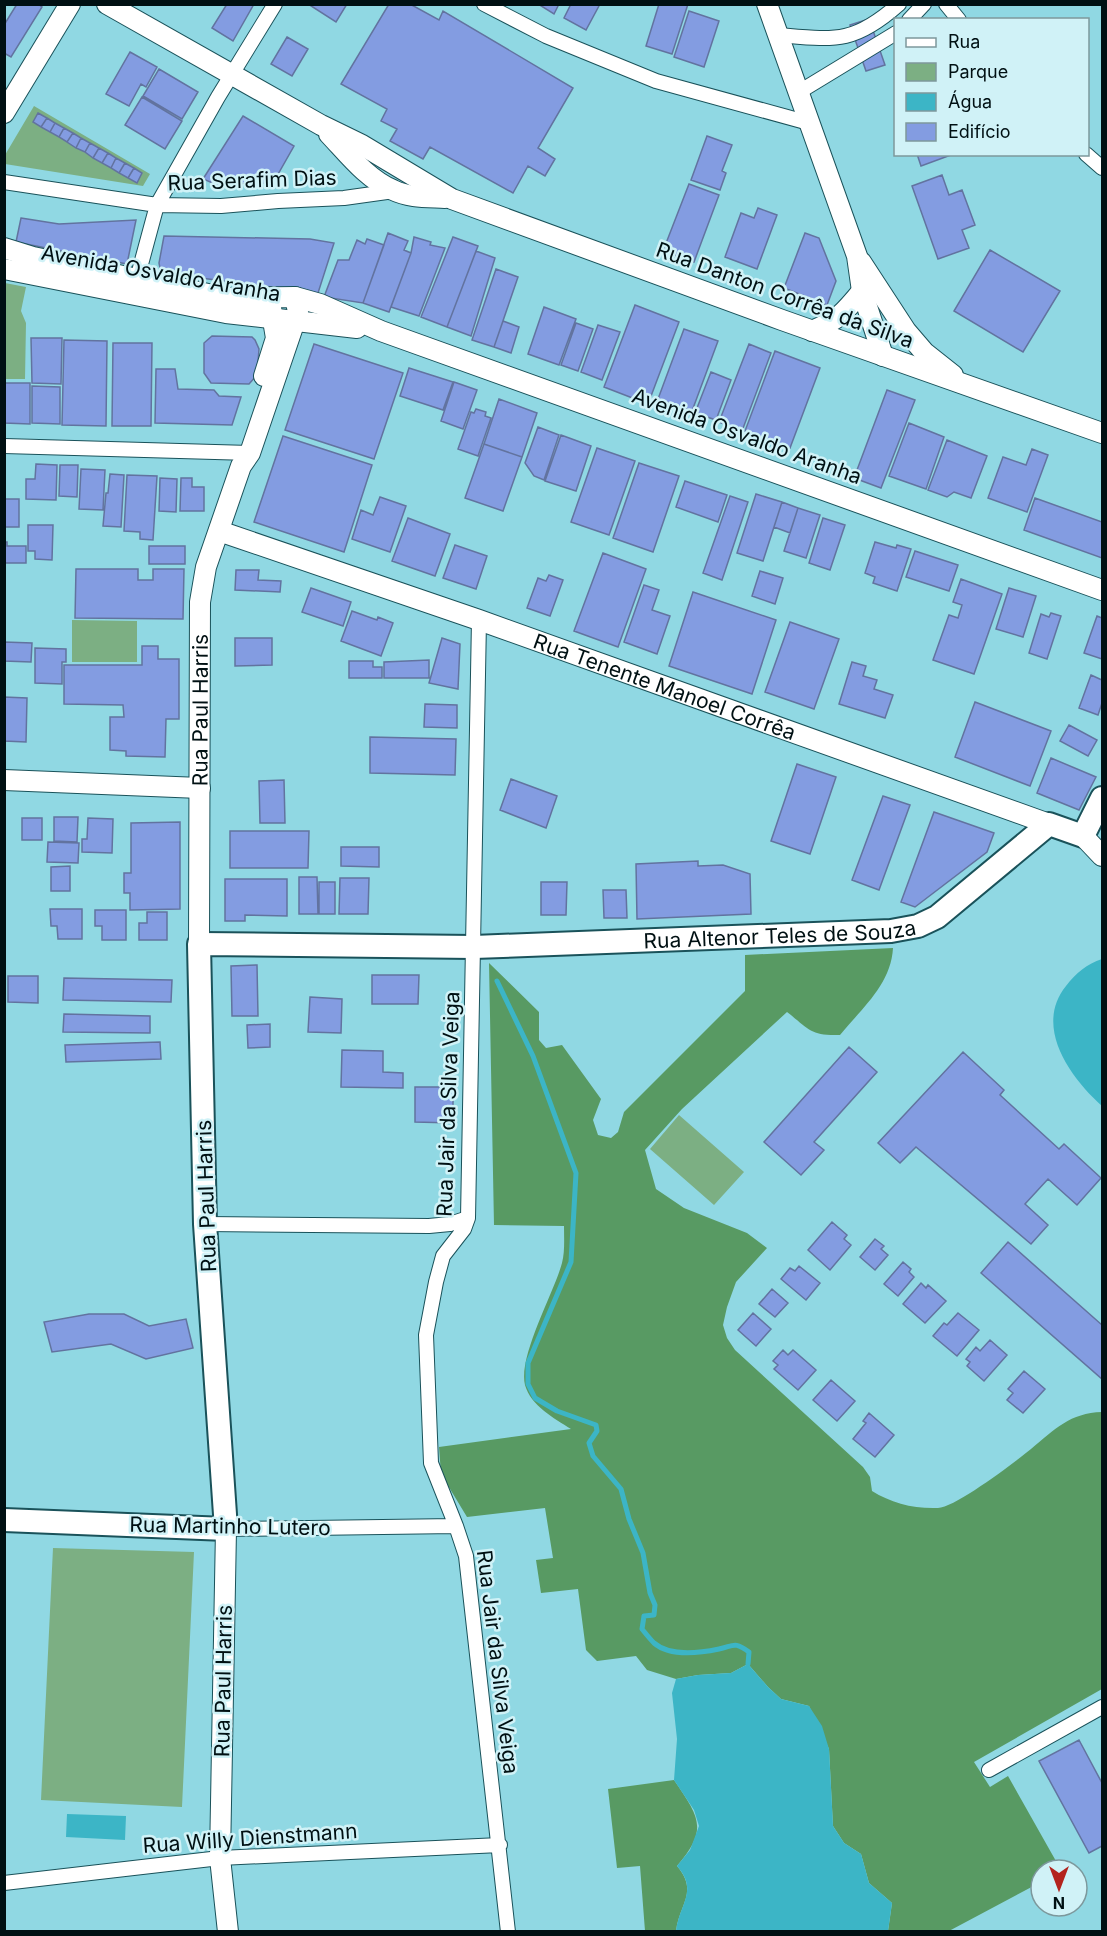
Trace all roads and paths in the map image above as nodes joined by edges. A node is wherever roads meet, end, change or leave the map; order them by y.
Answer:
1 (70, 4) edge
2 (107, 4) edge
3 (275, 4) edge
4 (484, 4) edge
5 (767, 4) edge
6 (899, 4) edge
7 (924, 4) edge
8 (946, 4) edge
9 (911, 18) edge
10 (956, 18) edge
11 (894, 34) edge
12 (779, 35) junction
13 (233, 75) junction
14 (799, 92) junction
15 (4, 113) edge
16 (809, 123) junction
17 (321, 125) junction
18 (1088, 156) edge
19 (1102, 168) edge
20 (4, 182) edge
21 (425, 183) junction
22 (394, 191) junction
23 (453, 198) junction
24 (157, 205) junction
25 (4, 248) edge
26 (857, 256) junction
27 (4, 269) edge
28 (137, 279) junction
29 (862, 291) junction
30 (274, 297) junction
31 (295, 297) junction
32 (272, 319) junction
33 (295, 320) junction
34 (812, 330) junction
35 (381, 331) junction
36 (884, 356) junction
37 (273, 369) junction
38 (964, 384) junction
39 (1102, 433) edge
40 (4, 446) edge
41 (243, 458) junction
42 (219, 531) junction
43 (1101, 589) edge
44 (478, 620) junction
45 (4, 780) edge
46 (200, 788) junction
47 (1102, 798) edge
48 (1049, 824) junction
49 (1083, 836) junction
50 (1102, 856) edge
51 (199, 944) junction
52 (474, 946) junction
53 (468, 1218) junction
54 (206, 1224) junction
55 (4, 1520) edge
56 (456, 1526) junction
57 (226, 1529) junction
58 (1102, 1707) edge
59 (988, 1770) dead end
60 (500, 1845) junction
61 (220, 1858) junction
62 (4, 1882) edge
63 (228, 1932) edge
64 (508, 1932) edge

1 - 15 street
2 - 13 street, Rua Danton Corrêa da Silva
3 - 13 street
4 - 16 street
5 - 12 street
6 - 12 street
7 - 9 street
8 - 10 street
11 - 14 street
12 - 14 street
13 - 17 street, Rua Danton Corrêa da Silva
13 - 24 street
14 - 16 street
16 - 26 street
17 - 21 street, Rua Danton Corrêa da Silva
17 - 22 street, Rua Danton Corrêa da Silva
18 - 19 street
20 - 24 street, Rua Serafim Dias
21 - 22 street
21 - 23 street, Rua Danton Corrêa da Silva
22 - 23 street, Rua Danton Corrêa da Silva
22 - 24 street, Rua Serafim Dias
23 - 34 street, Rua Danton Corrêa da Silva
24 - 28 street
25 - 28 street, Avenida Osvaldo Aranha
26 - 29 street
26 - 38 street
27 - 32 street, Avenida Osvaldo Aranha
28 - 30 street, Avenida Osvaldo Aranha
29 - 34 street
29 - 36 street
30 - 31 street, Avenida Osvaldo Aranha
30 - 32 street, Rua Paul Harris
31 - 33 street, Rua Paul Harris
31 - 35 street, Avenida Osvaldo Aranha
32 - 33 street, Avenida Osvaldo Aranha
32 - 37 street, Rua Paul Harris
33 - 35 street, Avenida Osvaldo Aranha
33 - 37 street, Rua Paul Harris
34 - 36 street, Rua Danton Corrêa da Silva
35 - 43 street, Avenida Osvaldo Aranha
36 - 38 street, Rua Danton Corrêa da Silva
37 - 41 street, Rua Paul Harris
38 - 39 street, Rua Danton Corrêa da Silva
40 - 41 street
41 - 42 street, Rua Paul Harris
42 - 44 street, Rua Tenente Manoel Corrêa
42 - 46 street, Rua Paul Harris
44 - 48 street, Rua Tenente Manoel Corrêa
44 - 52 street, Rua Jair da Silva Veiga
45 - 46 street
46 - 51 street, Rua Paul Harris
47 - 49 main road
48 - 49 main road, Rua Tenente Manoel Corrêa
48 - 52 main road, Rua Altenor Teles de Souza
49 - 50 street, Rua Tenente Manoel Corrêa
51 - 52 main road, Rua Altenor Teles de Souza
51 - 54 main road, Rua Paul Harris
52 - 53 street, Rua Jair da Silva Veiga
53 - 54 street
53 - 56 street, Rua Jair da Silva Veiga
54 - 57 main road, Rua Paul Harris
55 - 57 main road, Rua Martinho Lutero
56 - 57 street, Rua Martinho Lutero
56 - 60 street, Rua Jair da Silva Veiga
57 - 61 street, Rua Paul Harris
58 - 59 street
60 - 61 street, Rua Willy Dienstmann
60 - 64 street, Rua Jair da Silva Veiga
61 - 62 street, Rua Willy Dienstmann
61 - 63 street, Rua Paul Harris

